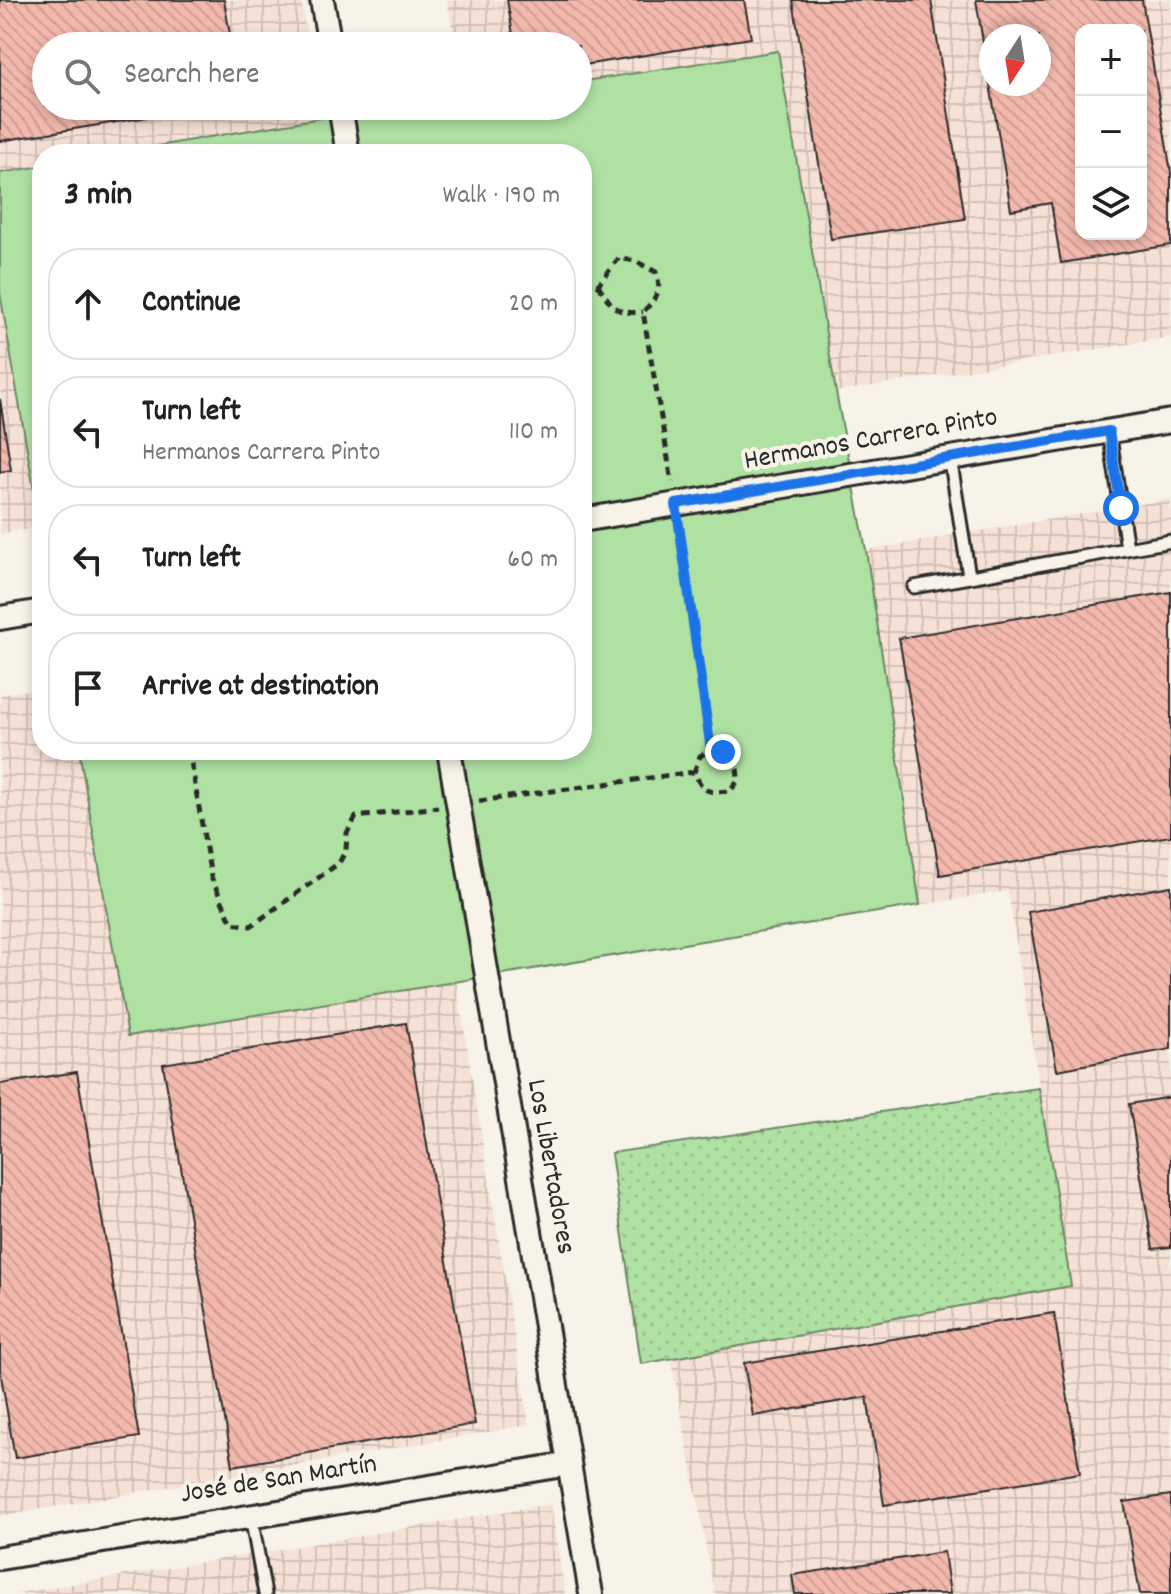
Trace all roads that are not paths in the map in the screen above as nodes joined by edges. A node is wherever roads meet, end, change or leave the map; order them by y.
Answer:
1 (322, 0) edge
2 (328, 32) edge
3 (342, 120) edge
4 (346, 144) edge
5 (1171, 421) edge
6 (1109, 431) junction
7 (950, 457) junction
8 (592, 518) edge
9 (1171, 541) edge
10 (1127, 548) junction
11 (969, 576) junction
12 (914, 587) dead end
13 (32, 613) edge
14 (0, 618) edge
15 (451, 760) edge
16 (569, 1464) junction
17 (251, 1516) junction
18 (0, 1558) edge
19 (265, 1594) edge
20 (591, 1594) edge

1 - 2 street
3 - 4 street
5 - 6 street, Hermanos Carrera Pinto
6 - 7 street, Hermanos Carrera Pinto
6 - 10 lane
7 - 8 street, Hermanos Carrera Pinto
7 - 11 lane
9 - 10 lane
10 - 11 lane
11 - 12 lane
13 - 14 street
15 - 16 street, Los Libertadores
16 - 17 street, José de San Martín
16 - 20 street, Los Libertadores
17 - 18 street, José de San Martín
17 - 19 lane

